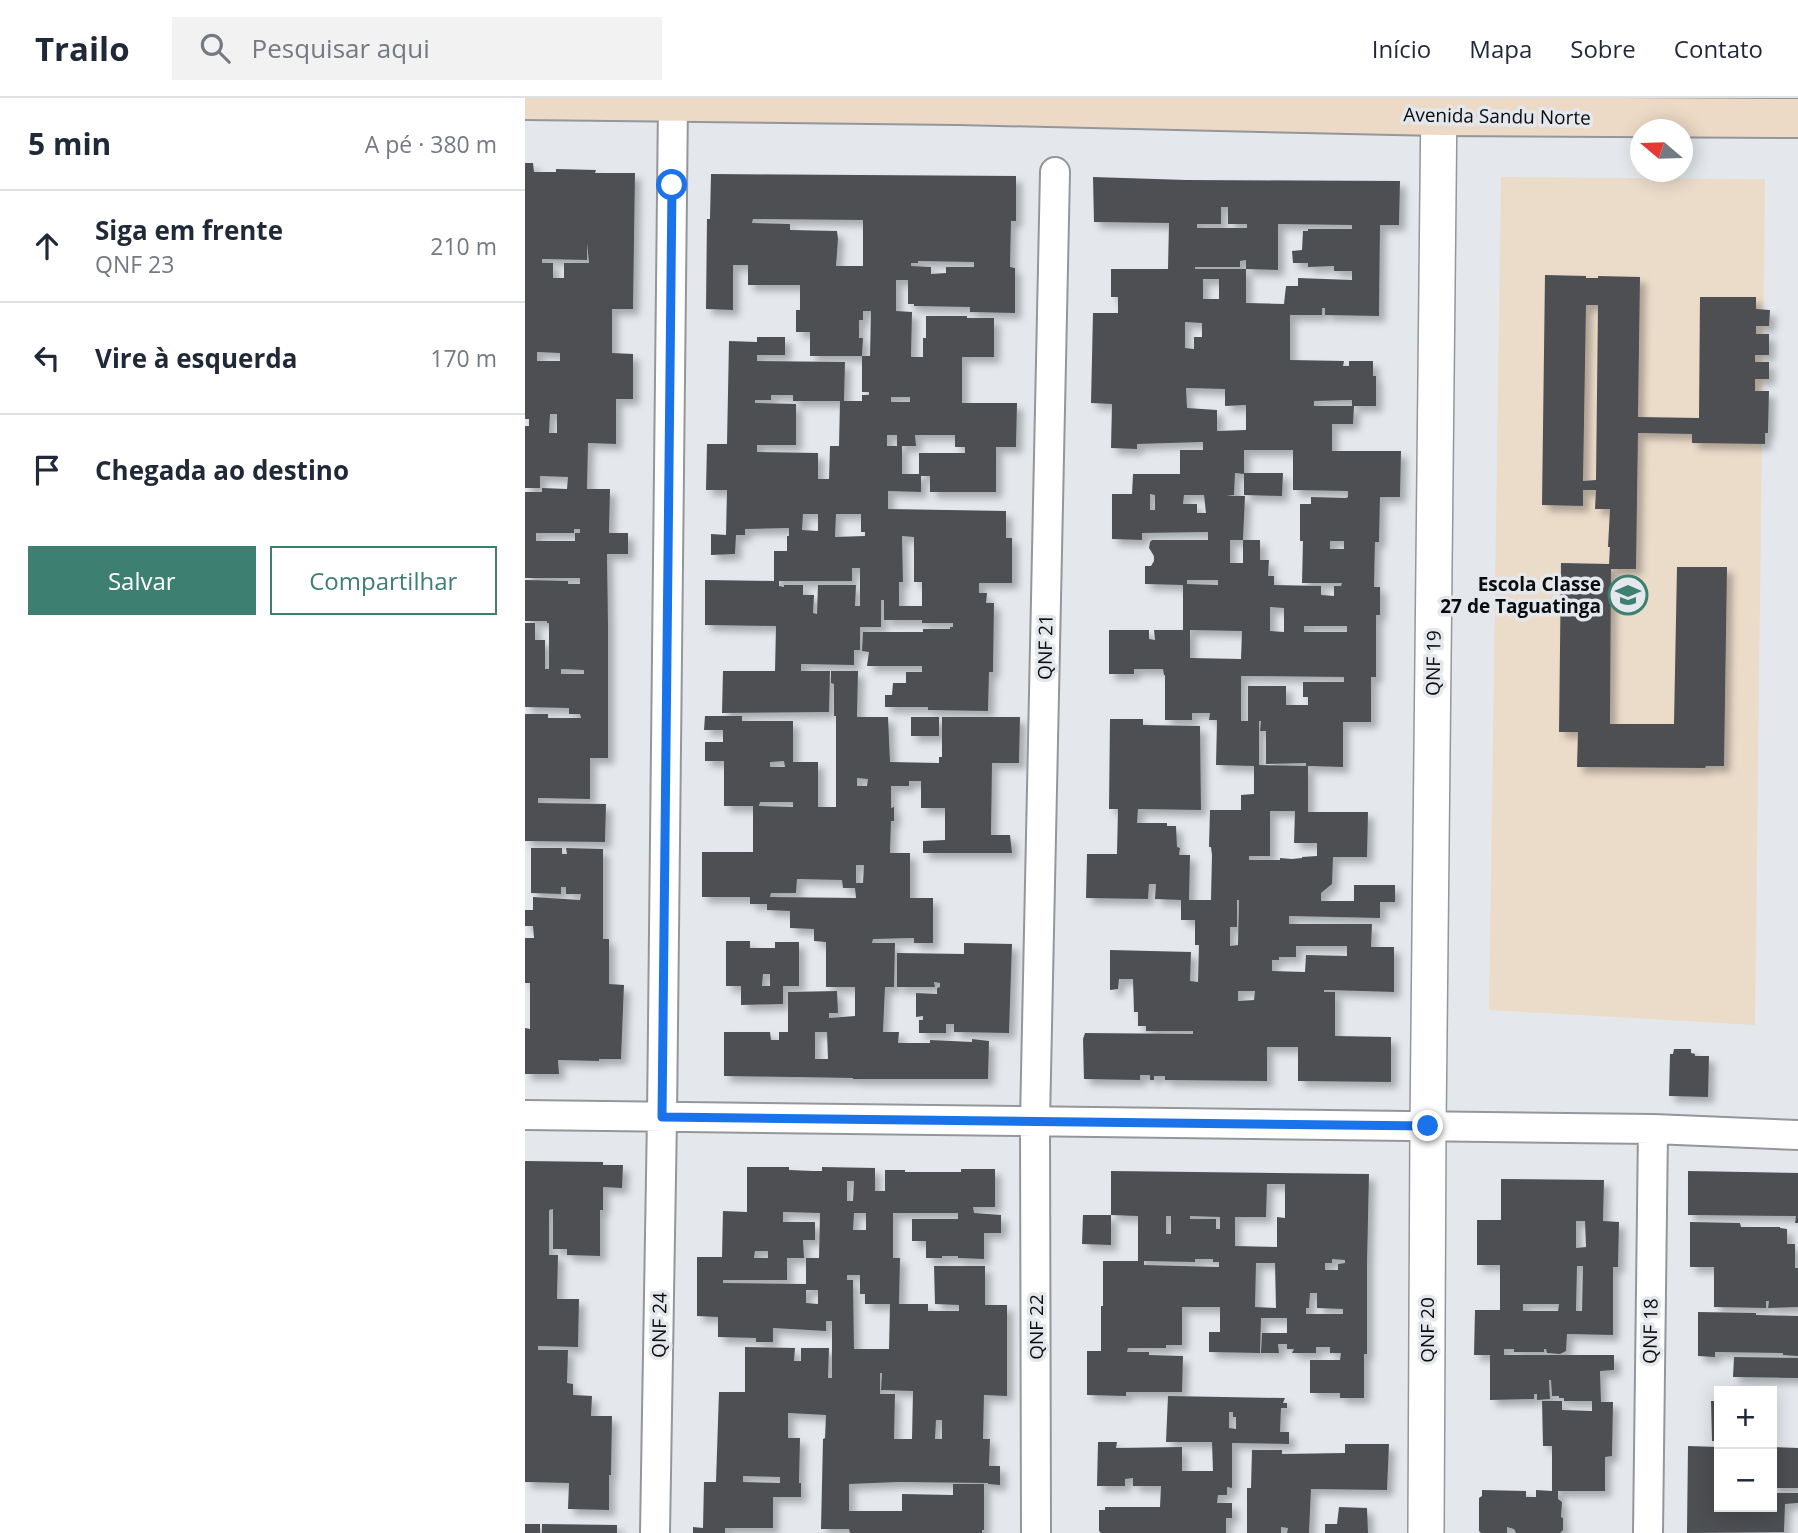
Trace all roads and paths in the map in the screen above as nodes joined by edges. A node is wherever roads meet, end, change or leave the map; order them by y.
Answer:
1 (525, 100) edge
2 (673, 102) junction
3 (1439, 107) edge
4 (1798, 118) edge
5 (1055, 172) dead end
6 (525, 1115) edge
7 (662, 1117) junction
8 (1035, 1121) junction
9 (1428, 1126) junction
10 (1653, 1129) junction
11 (1798, 1135) edge
12 (655, 1533) edge
13 (1036, 1533) edge
14 (1426, 1533) edge
15 (1648, 1533) edge

1 - 2 main road, Avenida Sandu Norte
2 - 3 main road, Avenida Sandu Norte
2 - 7 street, QNF 24
3 - 4 main road, Avenida Sandu Norte
3 - 9 street, QNF 19
5 - 8 street, QNF 21
6 - 7 street
7 - 8 street
7 - 12 street, QNF 24
8 - 9 street
8 - 13 street, QNF 22
9 - 10 street
9 - 14 street, QNF 20
10 - 11 street
10 - 15 street, QNF 18

